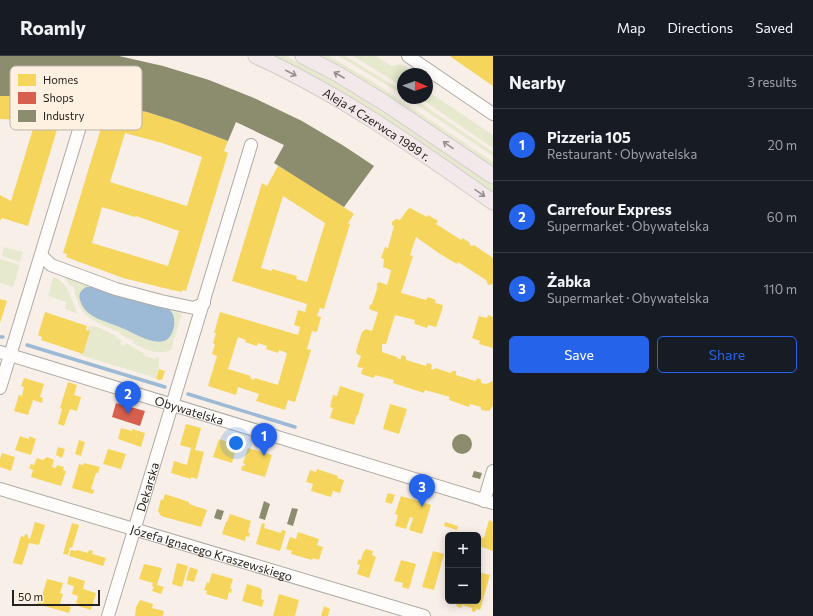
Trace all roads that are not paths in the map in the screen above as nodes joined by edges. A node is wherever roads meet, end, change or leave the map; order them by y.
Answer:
1 (256, 56) edge
2 (303, 56) edge
3 (408, 56) edge
4 (493, 114) edge
5 (79, 130) edge
6 (251, 145) dead end
7 (493, 176) edge
8 (493, 202) edge
9 (41, 255) junction
10 (204, 302) junction
11 (5, 353) edge
12 (0, 388) edge
13 (172, 405) junction
14 (493, 471) edge
15 (0, 489) edge
16 (488, 502) edge
17 (134, 530) junction
18 (108, 616) edge
19 (424, 616) edge

1 -> 8 main road, Aleja 4 Czerwca 1989 r.
7 -> 2 main road, Aleja 4 Czerwca 1989 r.
3 - 4 street
5 - 9 street
6 - 10 street, Dekarska
9 - 10 street
9 - 11 street
10 - 13 street, Dekarska
11 - 12 street
11 - 13 street, Obywatelska
13 - 16 street, Obywatelska
13 - 17 street, Dekarska
14 - 16 street
15 - 17 street, Józefa Ignacego Kraszewskiego
17 - 18 street, Dekarska
17 - 19 street, Józefa Ignacego Kraszewskiego

